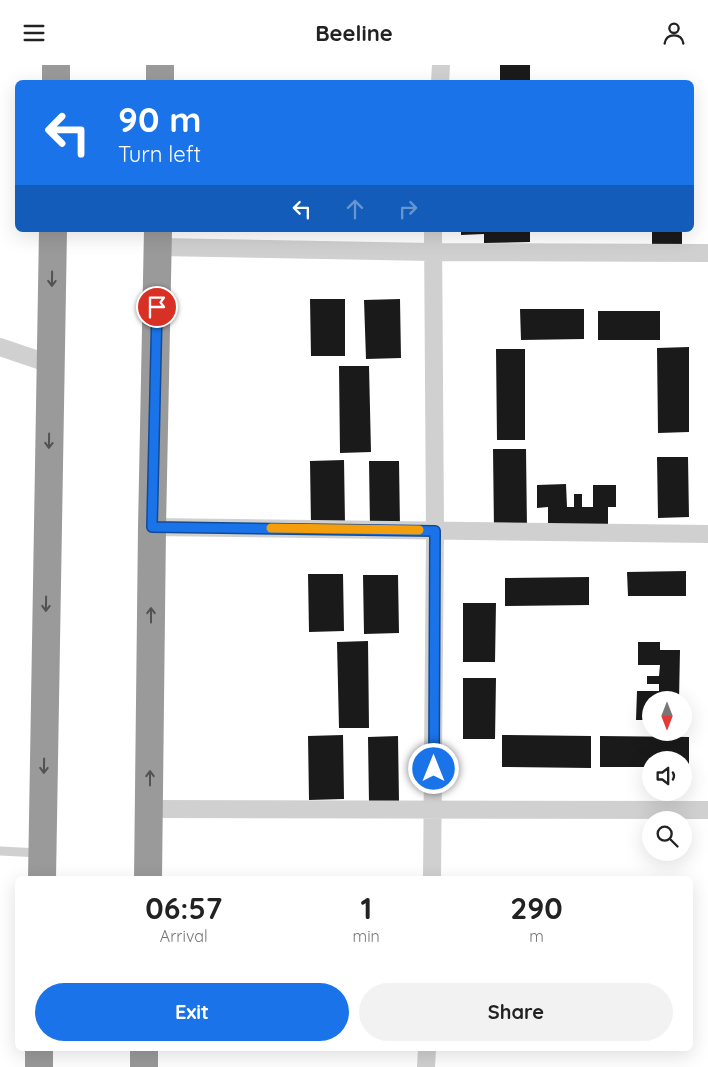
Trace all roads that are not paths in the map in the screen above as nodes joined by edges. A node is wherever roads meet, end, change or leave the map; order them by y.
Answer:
1 (56, 65) edge
2 (160, 65) edge
3 (441, 65) edge
4 (56, 80) edge
5 (160, 80) edge
6 (440, 80) edge
7 (53, 232) edge
8 (433, 232) edge
9 (158, 239) edge
10 (432, 252) junction
11 (708, 253) edge
12 (0, 347) edge
13 (50, 364) junction
14 (152, 527) junction
15 (435, 531) junction
16 (708, 534) edge
17 (150, 809) junction
18 (434, 809) junction
19 (708, 810) edge
20 (0, 851) edge
21 (42, 866) edge
22 (148, 876) edge
23 (432, 876) edge
24 (39, 1051) edge
25 (144, 1051) edge
26 (427, 1051) edge
27 (39, 1067) edge
28 (144, 1067) edge
29 (426, 1067) edge

1 - 4 highway
2 - 5 highway
3 - 6 street
7 -> 13 highway
8 - 10 street
9 - 10 street
9 - 14 highway
10 - 11 street
10 - 15 street
12 - 13 street
13 -> 21 highway
14 - 15 street
17 -> 14 highway
15 - 16 street
15 - 18 street
17 - 18 street
17 - 22 highway
18 - 19 street
18 - 23 street
20 - 21 lane
24 - 27 highway
25 - 28 highway
26 - 29 street

